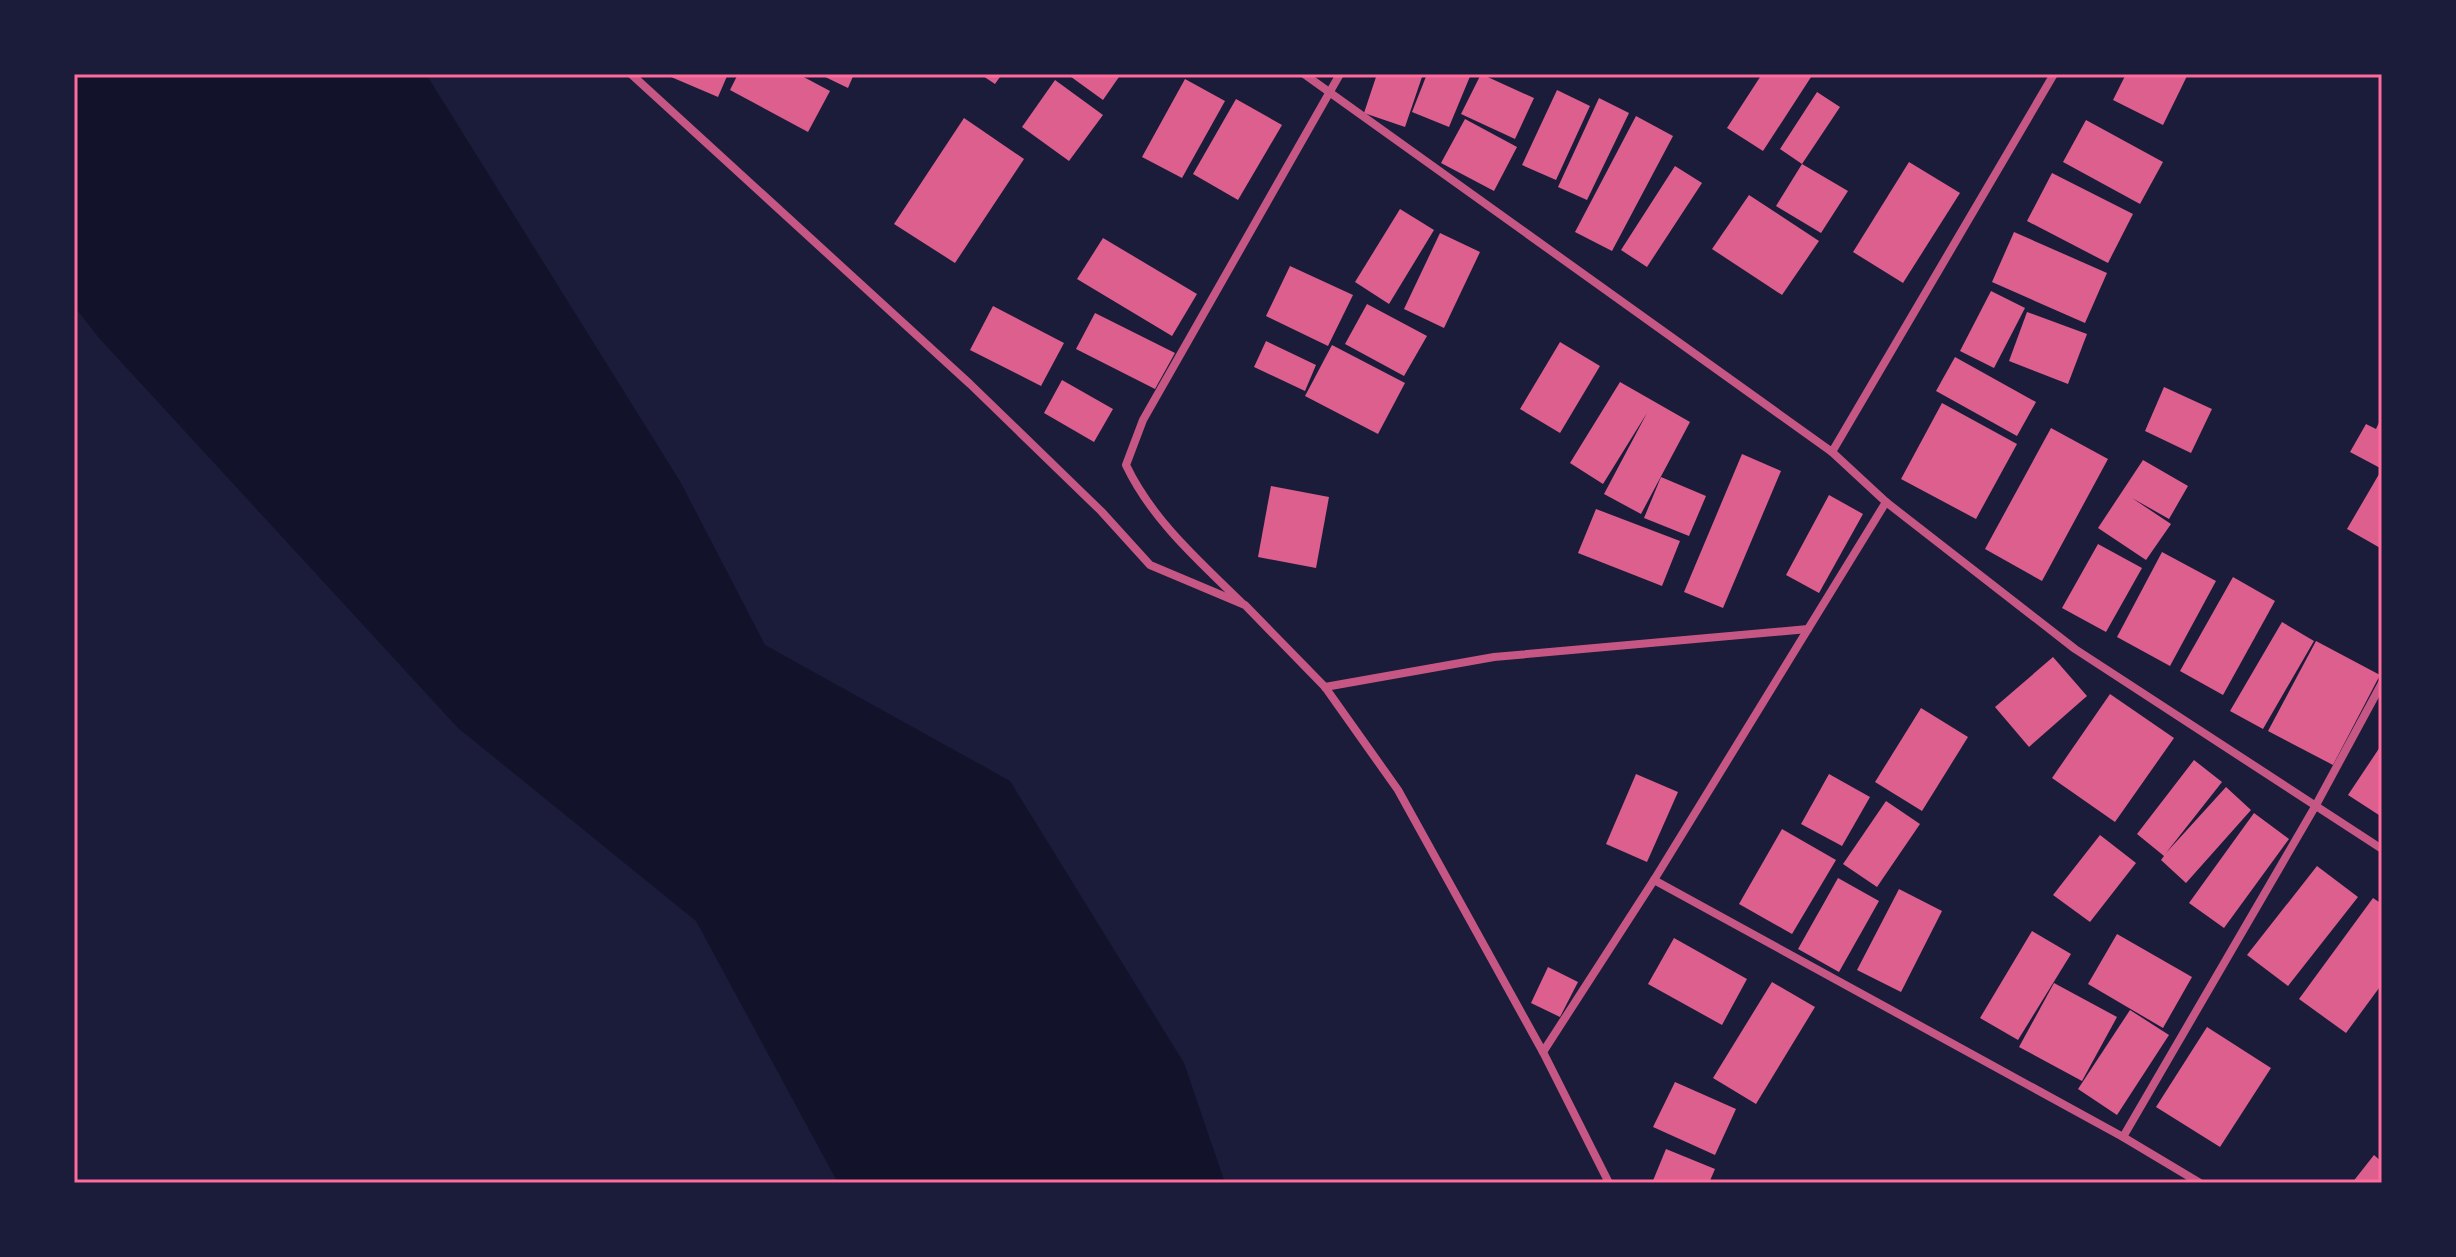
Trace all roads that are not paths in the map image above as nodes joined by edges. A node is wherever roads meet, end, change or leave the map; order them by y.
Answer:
1 (631, 74) edge
2 (1304, 74) edge
3 (1340, 74) edge
4 (2054, 74) edge
5 (1331, 92) junction
6 (1832, 452) junction
7 (1886, 502) junction
8 (1245, 605) junction
9 (1808, 629) junction
10 (2382, 683) edge
11 (1325, 687) junction
12 (2316, 805) junction
13 (2382, 849) edge
14 (1654, 880) junction
15 (1543, 1052) junction
16 (2123, 1137) junction
17 (1609, 1183) edge
18 (2200, 1183) edge

1 - 8 street
2 - 5 street
3 - 5 street
4 - 6 street
5 - 6 street
5 - 8 street
6 - 7 street
7 - 9 street
7 - 12 street
8 - 11 street
9 - 11 street
9 - 14 street
10 - 12 street
11 - 15 street
12 - 13 street
12 - 16 street
14 - 15 street
14 - 16 street
15 - 17 street
16 - 18 street

